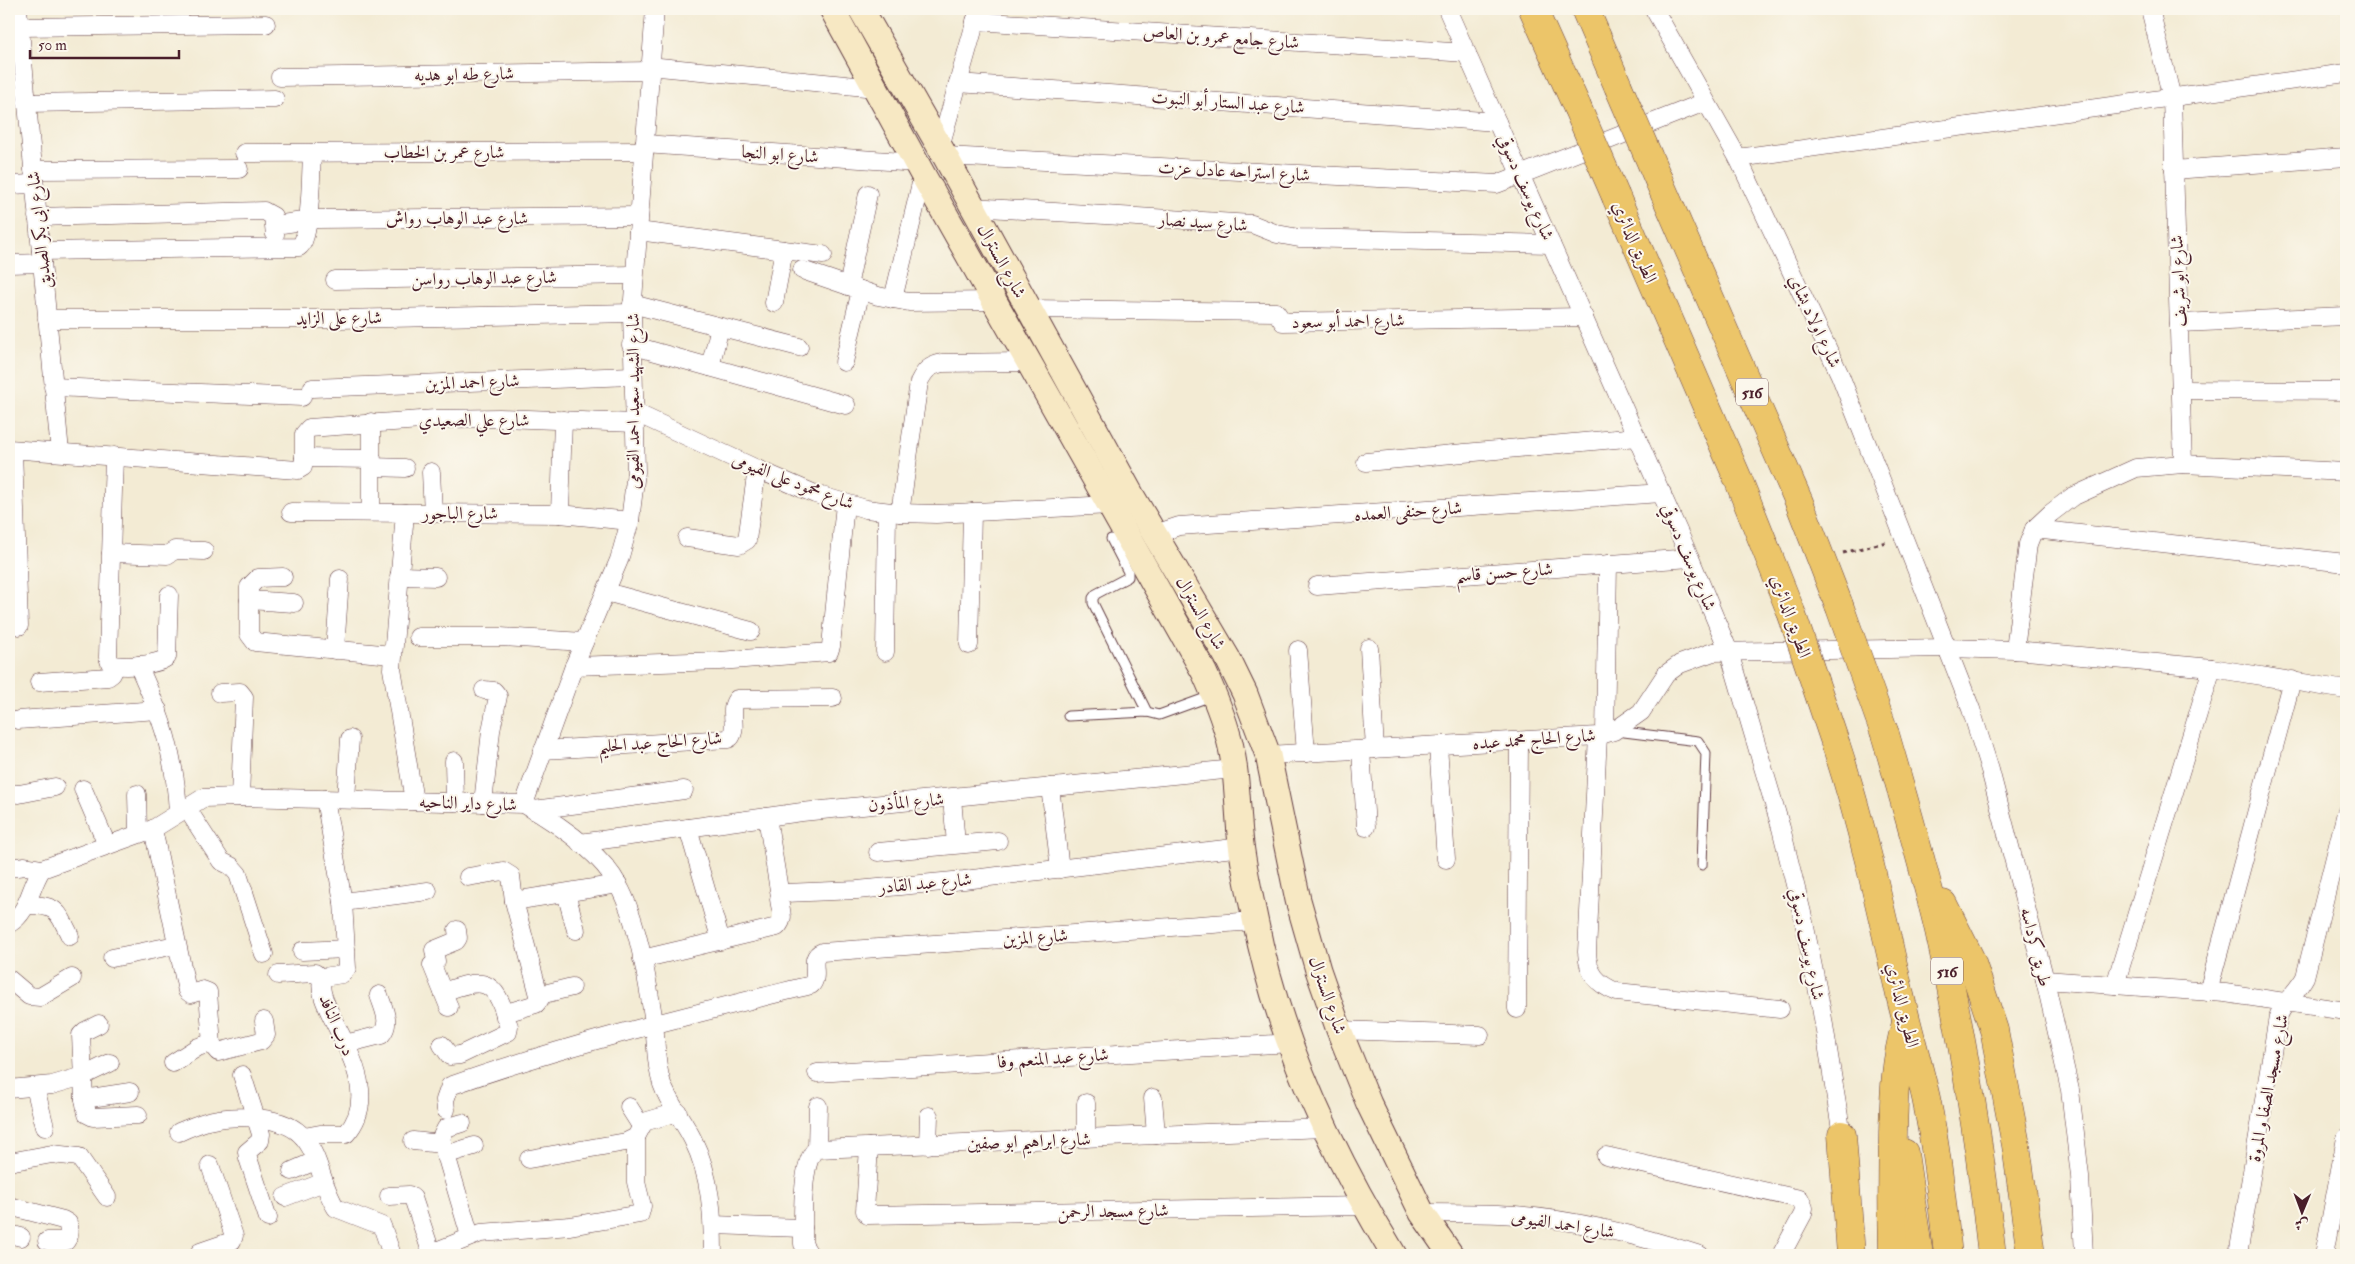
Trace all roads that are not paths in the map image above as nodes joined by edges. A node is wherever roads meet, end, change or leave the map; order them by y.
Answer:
1 (18, 9) edge
2 (654, 9) edge
3 (832, 9) edge
4 (861, 9) edge
5 (1447, 9) edge
6 (1533, 9) edge
7 (1585, 9) edge
8 (1654, 9) edge
9 (2150, 9) edge
10 (977, 15) edge
11 (266, 24) dead end
12 (20, 27) junction
13 (1467, 53) junction
14 (649, 69) junction
15 (2346, 73) edge
16 (280, 77) dead end
17 (958, 83) junction
18 (876, 88) junction
19 (2172, 98) junction
20 (275, 99) dead end
21 (1705, 102) junction
22 (26, 103) junction
23 (1497, 122) junction
24 (644, 148) junction
25 (943, 151) junction
26 (312, 153) junction
27 (2346, 157) edge
28 (1738, 158) junction
29 (920, 169) junction
30 (2174, 170) junction
31 (1520, 175) junction
32 (34, 177) junction
33 (9, 185) edge
34 (868, 194) dead end
35 (972, 207) junction
36 (38, 217) junction
37 (308, 220) junction
38 (638, 224) junction
39 (274, 225) junction
40 (1551, 244) junction
41 (274, 248) junction
42 (784, 250) junction
43 (823, 255) dead end
44 (41, 257) junction
45 (9, 264) edge
46 (802, 270) dead end
47 (634, 275) junction
48 (335, 280) dead end
49 (854, 288) junction
50 (893, 300) junction
51 (994, 301) junction
52 (774, 303) dead end
53 (632, 309) junction
54 (1028, 309) junction
55 (2346, 316) edge
56 (1584, 317) junction
57 (47, 320) junction
58 (2179, 323) junction
59 (720, 327) junction
60 (632, 344) junction
61 (799, 347) dead end
62 (844, 362) dead end
63 (1029, 362) junction
64 (710, 367) junction
65 (632, 376) junction
66 (54, 387) junction
67 (2181, 390) junction
68 (2346, 391) edge
69 (846, 404) dead end
70 (635, 418) junction
71 (563, 420) junction
72 (371, 422) junction
73 (1637, 437) junction
74 (11, 449) edge
75 (60, 452) junction
76 (114, 456) junction
77 (304, 458) junction
78 (1366, 462) dead end
79 (372, 463) junction
80 (2183, 464) junction
81 (405, 468) dead end
82 (757, 470) junction
83 (431, 472) dead end
84 (2346, 472) edge
85 (1662, 493) junction
86 (846, 504) junction
87 (1110, 505) junction
88 (291, 512) dead end
89 (372, 512) junction
90 (972, 512) junction
91 (404, 513) junction
92 (433, 513) junction
93 (894, 513) junction
94 (560, 514) junction
95 (630, 521) junction
96 (2034, 529) junction
97 (1155, 534) junction
98 (687, 538) dead end
99 (1111, 539) dead end
100 (204, 551) dead end
101 (111, 552) junction
102 (1690, 558) junction
103 (2346, 563) edge
104 (1608, 564) junction
105 (399, 576) junction
106 (282, 577) dead end
107 (436, 577) dead end
108 (340, 579) dead end
109 (1317, 586) dead end
110 (606, 592) junction
111 (169, 595) dead end
112 (249, 600) junction
113 (294, 603) dead end
114 (19, 626) dead end
115 (752, 630) dead end
116 (418, 637) dead end
117 (584, 642) junction
118 (969, 645) dead end
119 (1369, 648) dead end
120 (1947, 648) junction
121 (334, 650) junction
122 (1298, 650) dead end
123 (2015, 650) junction
124 (885, 652) dead end
125 (1729, 652) junction
126 (392, 655) junction
127 (138, 665) junction
128 (116, 666) junction
129 (574, 666) junction
130 (2212, 668) junction
131 (2292, 680) junction
132 (39, 682) dead end
133 (484, 690) dead end
134 (2346, 690) edge
135 (220, 693) dead end
136 (1214, 695) junction
137 (833, 698) dead end
138 (158, 710) junction
139 (1147, 712) junction
140 (1068, 716) dead end
141 (18, 720) dead end
142 (1260, 732) junction
143 (1606, 734) junction
144 (350, 739) dead end
145 (1229, 740) junction
146 (1519, 741) junction
147 (1438, 746) junction
148 (543, 750) junction
149 (1368, 750) junction
150 (1306, 753) junction
151 (1268, 755) junction
152 (454, 761) dead end
153 (1234, 769) junction
154 (55, 787) dead end
155 (1050, 787) junction
156 (83, 789) dead end
157 (684, 790) dead end
158 (9, 793) edge
159 (137, 794) dead end
160 (240, 797) junction
161 (952, 798) junction
162 (325, 799) junction
163 (346, 800) junction
164 (414, 801) junction
165 (455, 802) junction
166 (483, 803) junction
167 (529, 807) junction
168 (182, 810) junction
169 (2346, 813) edge
170 (767, 817) junction
171 (1366, 826) dead end
172 (688, 828) junction
173 (146, 831) junction
174 (998, 841) dead end
175 (580, 843) junction
176 (956, 844) junction
177 (107, 845) junction
178 (1242, 847) junction
179 (878, 852) dead end
180 (1446, 859) dead end
181 (1922, 862) junction
182 (1702, 866) dead end
183 (9, 868) edge
184 (1060, 868) junction
185 (42, 869) junction
186 (468, 877) dead end
187 (618, 884) junction
188 (428, 891) dead end
189 (566, 893) junction
190 (780, 896) junction
191 (514, 901) junction
192 (343, 902) junction
193 (28, 905) junction
194 (1255, 921) junction
195 (9, 924) edge
196 (458, 930) dead end
197 (576, 930) dead end
198 (70, 936) dead end
199 (721, 941) junction
200 (176, 945) junction
201 (346, 949) junction
202 (302, 951) dead end
203 (264, 954) dead end
204 (112, 958) dead end
205 (642, 959) junction
206 (278, 975) dead end
207 (72, 978) dead end
208 (9, 979) edge
209 (322, 979) junction
210 (2045, 980) junction
211 (2115, 985) junction
212 (572, 987) dead end
213 (2208, 992) junction
214 (379, 995) dead end
215 (540, 995) junction
216 (2286, 1001) junction
217 (1517, 1009) dead end
218 (1780, 1009) dead end
219 (2346, 1012) edge
220 (505, 1015) junction
221 (264, 1021) dead end
222 (1906, 1022) junction
223 (99, 1024) dead end
224 (654, 1024) junction
225 (1339, 1030) junction
226 (1480, 1035) dead end
227 (1290, 1043) junction
228 (345, 1044) junction
229 (212, 1045) junction
230 (442, 1045) dead end
231 (110, 1063) dead end
232 (173, 1064) dead end
233 (817, 1073) dead end
234 (242, 1075) dead end
235 (83, 1076) junction
236 (35, 1086) junction
237 (9, 1089) edge
238 (130, 1092) dead end
239 (1153, 1098) dead end
240 (84, 1099) junction
241 (1086, 1103) dead end
242 (818, 1106) dead end
243 (629, 1108) dead end
244 (446, 1110) dead end
245 (678, 1112) junction
246 (1894, 1112) junction
247 (138, 1115) dead end
248 (929, 1116) dead end
249 (256, 1118) junction
250 (462, 1123) dead end
251 (46, 1127) dead end
252 (1324, 1128) junction
253 (179, 1132) dead end
254 (638, 1132) junction
255 (1156, 1135) junction
256 (1842, 1135) joint
257 (304, 1137) junction
258 (1086, 1138) junction
259 (2346, 1138) edge
260 (413, 1141) dead end
261 (928, 1145) junction
262 (474, 1146) dead end
263 (869, 1147) junction
264 (443, 1150) junction
265 (817, 1150) junction
266 (1606, 1156) dead end
267 (529, 1159) dead end
268 (315, 1161) junction
269 (9, 1162) edge
270 (210, 1165) dead end
271 (292, 1171) dead end
272 (324, 1182) junction
273 (390, 1196) dead end
274 (107, 1197) dead end
275 (285, 1197) dead end
276 (9, 1206) edge
277 (1364, 1206) junction
278 (1422, 1213) junction
279 (268, 1218) dead end
280 (713, 1225) junction
281 (803, 1228) junction
282 (470, 1236) junction
283 (47, 1241) dead end
284 (431, 1254) edge
285 (198, 1255) edge
286 (389, 1255) edge
287 (713, 1255) edge
288 (810, 1255) edge
289 (1394, 1255) edge
290 (1451, 1255) edge
291 (1700, 1255) edge
292 (1781, 1255) edge
293 (1851, 1255) edge
294 (1893, 1255) edge
295 (1919, 1255) edge
296 (1948, 1255) edge
297 (1992, 1255) edge
298 (2031, 1255) edge
299 (2084, 1255) edge
300 (2238, 1255) edge
301 (2324, 1255) edge

1 - 12 street, شارع ابى بكر الصديق
2 - 14 street, شارع الشهيد سعيد احمد الفيومى
3 - 18 street, شارع السنترال
4 - 25 street, شارع السنترال
5 - 13 street, شارع يوسف دسوقي
6 - 222 highway, الطريق الدائري, bridge
7 - 181 highway, 516, bridge
8 - 21 street, شارع اولاد بشاي
9 - 19 street, شارع ابو شريف
10 - 13 street, شارع جامع عمرو بن العاص
10 - 17 street
11 - 12 street
12 - 22 street, شارع ابى بكر الصديق
13 - 23 street, شارع يوسف دسوقي
14 - 16 street, شارع طه ابو هديه
14 - 18 street, شارع طه ابو هديه
14 - 24 street, شارع الشهيد سعيد احمد الفيومى
15 - 19 street
17 - 23 street, شارع عبد الستار أبو النبوت
17 - 25 street
18 - 29 street, شارع السنترال
19 - 28 street
19 - 30 street, شارع ابو شريف
20 - 22 street
21 - 28 street, شارع اولاد بشاي
21 - 31 street, شارع استراحه عادل عزت
22 - 32 street, شارع ابى بكر الصديق
23 - 31 street, شارع يوسف دسوقي
24 - 26 street, شارع عمر بن الخطاب
24 - 29 street, شارع ابو النجا
24 - 38 street, شارع الشهيد سعيد احمد الفيومى
25 - 31 street, شارع استراحه عادل عزت
25 - 35 street, شارع السنترال
26 - 32 street, شارع عمر بن الخطاب
26 - 37 street
27 - 30 street
28 - 120 street, شارع اولاد بشاي
29 - 50 street
29 - 51 street, شارع السنترال
30 - 58 street, شارع ابو شريف
31 - 40 street, شارع يوسف دسوقي
32 - 33 street, شارع عمر بن الخطاب
32 - 36 street, شارع ابى بكر الصديق
34 - 49 street
35 - 40 street, شارع سيد نصار
35 - 54 street, شارع السنترال
36 - 39 street
36 - 44 street, شارع ابى بكر الصديق
37 - 38 street, شارع عبد الوهاب رواش
37 - 39 street, شارع عبد الوهاب رواش
37 - 41 street
38 - 42 street, شارع عبد الوهاب رواش
38 - 47 street, شارع الشهيد سعيد احمد الفيومى
39 - 41 street
40 - 56 street, شارع يوسف دسوقي
41 - 44 street
42 - 43 street, شارع عبد الوهاب رواش
42 - 52 street
44 - 45 street
44 - 57 street, شارع ابى بكر الصديق
46 - 49 street
47 - 48 street, شارع عبد الوهاب رواسن
47 - 53 street, شارع الشهيد سعيد احمد الفيومى
49 - 50 street
49 - 62 street
50 - 51 street
51 - 63 street, شارع السنترال
53 - 57 street, شارع على الزايد
53 - 59 street, شارع على الزايد
53 - 60 street, شارع الشهيد سعيد احمد الفيومى
54 - 56 street, شارع احمد أبو سعود
54 - 97 street, شارع السنترال
55 - 58 street
56 - 73 street, شارع يوسف دسوقي
57 - 66 street, شارع ابى بكر الصديق
58 - 67 street, شارع ابو شريف
59 - 61 street, شارع على الزايد
59 - 64 street
60 - 64 street
60 - 65 street, شارع الشهيد سعيد احمد الفيومى
63 - 87 street, شارع السنترال
63 - 93 street
64 - 69 street
65 - 66 street, شارع احمد المزين
65 - 70 street, شارع الشهيد سعيد احمد الفيومى
66 - 75 street, شارع ابى بكر الصديق
67 - 68 street
67 - 80 street, شارع ابو شريف
70 - 71 street, شارع علي الصعيدي
70 - 82 street, شارع محمود على الفيومى
70 - 95 street, شارع الشهيد سعيد احمد الفيومى
71 - 72 street, شارع علي الصعيدي
71 - 94 street
72 - 77 street, شارع علي الصعيدي
72 - 79 street
73 - 78 street
73 - 85 street, شارع يوسف دسوقي
74 - 75 street
74 - 114 street
75 - 76 street
76 - 77 street
76 - 101 street
77 - 79 street
79 - 81 street
79 - 89 street
80 - 84 street
80 - 96 street
82 - 86 street, شارع محمود على الفيومى
82 - 98 street
83 - 92 street
85 - 97 street, شارع حنفى العمده
85 - 102 street, شارع يوسف دسوقي
86 - 93 street, شارع محمود على الفيومى
86 - 129 street
87 - 90 street, شارع محمود على الفيومى
87 - 136 street, شارع السنترال
88 - 89 street, شارع الباجور
89 - 91 street, شارع الباجور
90 - 93 street, شارع محمود على الفيومى
90 - 118 street
91 - 92 street, شارع الباجور
91 - 105 street
92 - 94 street, شارع الباجور
93 - 124 street
94 - 95 street, شارع الباجور
95 - 110 street, شارع الشهيد سعيد احمد الفيومى
96 - 103 street
96 - 123 street
97 - 142 street, شارع السنترال
99 - 139 lane
100 - 101 street
101 - 128 street
102 - 104 street, شارع حسن قاسم
102 - 125 street, شارع يوسف دسوقي
104 - 109 street, شارع حسن قاسم
104 - 143 street
105 - 107 street
105 - 126 street
106 - 112 street
108 - 121 street
110 - 115 street
110 - 117 street, شارع الشهيد سعيد احمد الفيومى
111 - 127 street
112 - 113 street
112 - 121 street
116 - 117 street
117 - 129 street, شارع الشهيد سعيد احمد الفيومى
119 - 149 street
120 - 123 street, شارع الحاج محمد عبده
120 - 125 street, شارع الحاج محمد عبده
120 - 210 street, طريق كرداسه
121 - 126 street
122 - 150 street
123 - 130 street, شارع الحاج محمد عبده
125 - 143 street, شارع الحاج محمد عبده
125 - 256 street, شارع يوسف دسوقي
126 - 164 street
127 - 128 street
127 - 138 street
128 - 132 street
129 - 148 street, شارع الشهيد سعيد احمد الفيومى
130 - 131 street, شارع الحاج محمد عبده
130 - 211 street
131 - 134 street, شارع الحاج محمد عبده
131 - 213 street
133 - 166 street
135 - 160 street
136 - 139 lane
136 - 145 street, شارع السنترال
137 - 148 street, شارع الحاج عبد الحليم
138 - 141 street
138 - 168 street
139 - 140 lane
142 - 145 street
142 - 151 street, شارع السنترال
143 - 146 street, شارع الحاج محمد عبده
143 - 182 lane
143 - 218 street
144 - 163 street
145 - 153 street, شارع السنترال
146 - 147 street, شارع الحاج محمد عبده
146 - 217 street
147 - 149 street, شارع الحاج محمد عبده
147 - 180 street
148 - 167 street, شارع الشهيد سعيد احمد الفيومى
149 - 150 street, شارع الحاج محمد عبده
149 - 171 street
150 - 151 street, شارع الحاج محمد عبده
151 - 225 street, شارع السنترال
152 - 165 street
153 - 155 street, شارع المأذون
153 - 178 street, شارع السنترال
154 - 158 street
155 - 161 street, شارع المأذون
155 - 184 street
156 - 177 street
157 - 167 street
159 - 173 street
160 - 162 street, شارع داير الناحيه
160 - 168 street, شارع داير الناحيه
161 - 170 street, شارع المأذون
161 - 176 street
162 - 163 street, شارع داير الناحيه
162 - 192 street, درب النافد
163 - 164 street, شارع داير الناحيه
164 - 165 street, شارع داير الناحيه
165 - 166 street, شارع داير الناحيه
166 - 167 street, شارع داير الناحيه
167 - 175 street, شارع داير الناحيه
168 - 173 street, شارع داير الناحيه
168 - 203 street
169 - 216 street, شارع مسجد الصفا و المروة
170 - 172 street, شارع المأذون
170 - 190 street
172 - 175 street, شارع المأذون
172 - 199 street
173 - 177 street, شارع داير الناحيه
173 - 200 street
174 - 176 street
175 - 187 street, شارع داير الناحيه
176 - 179 street
177 - 185 street, شارع داير الناحيه
178 - 184 street, شارع عبد القادر
178 - 194 street, شارع السنترال
181 - 297 highway, 516
181 - 298 highway
183 - 185 street
184 - 190 street, شارع عبد القادر
185 - 193 street
186 - 191 street
187 - 189 street
187 - 205 street, شارع داير الناحيه
188 - 192 street
189 - 191 street
189 - 197 street
190 - 199 street
191 - 215 street
192 - 201 street, درب النافد
193 - 195 street
193 - 198 street
194 - 224 street, شارع المزين
194 - 227 street, شارع السنترال
196 - 220 street
199 - 205 street
200 - 204 street
200 - 229 street
201 - 202 street
201 - 209 street, درب النافد
205 - 224 street, شارع داير الناحيه
206 - 209 street
207 - 208 street
209 - 228 street, درب النافد
210 - 211 street
210 - 299 street, طريق كرداسه
211 - 213 street
212 - 215 street
213 - 216 street
214 - 228 street
215 - 220 street
216 - 219 street
216 - 300 street, شارع مسجد الصفا و المروة
220 - 230 street
221 - 229 street
222 - 246 highway
222 - 296 highway, الطريق الدائري
223 - 235 street
224 - 244 street
224 - 245 street, شارع داير الناحيه
225 - 226 street
225 - 278 street, شارع السنترال
227 - 233 street, شارع عبد المنعم وفا
227 - 252 street, شارع السنترال
228 - 257 street, درب النافد
229 - 232 street
231 - 235 street
234 - 249 street
235 - 236 street
235 - 240 street
236 - 237 street
236 - 251 street
238 - 240 street
239 - 255 street
240 - 247 street
241 - 258 street
242 - 265 street
243 - 254 street
245 - 254 street
245 - 280 street, شارع داير الناحيه
246 - 294 highway
246 - 295 highway
248 - 261 street
249 - 253 street
249 - 257 street
249 - 279 street
250 - 264 street
252 - 255 street, شارع ابراهيم ابو صفين
252 - 277 street, شارع السنترال
254 - 267 street
254 - 282 street
255 - 258 street, شارع ابراهيم ابو صفين
256 - 293 highway
257 - 268 street
258 - 261 street, شارع ابراهيم ابو صفين
259 - 301 street
260 - 264 street
261 - 263 street, شارع ابراهيم ابو صفين
262 - 264 street
263 - 265 street, شارع ابراهيم ابو صفين
263 - 277 street, شارع مسجد الرحمن
264 - 282 street
265 - 281 street
266 - 292 street
268 - 271 street
268 - 272 street
269 - 274 street
270 - 285 street
272 - 275 street
272 - 286 street
273 - 284 street
276 - 283 street
277 - 289 street, شارع السنترال
278 - 290 street, شارع السنترال
278 - 291 street, شارع احمد الفيومى
280 - 281 street
280 - 287 street, شارع داير الناحيه
281 - 288 street
282 - 284 street

